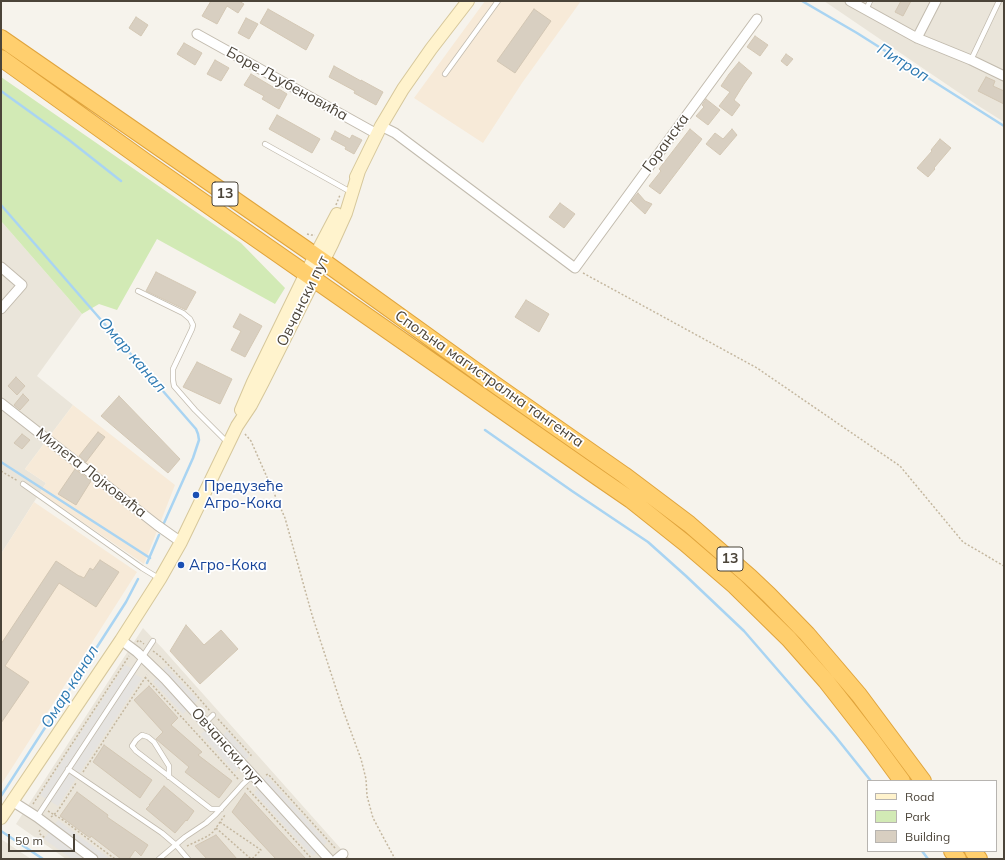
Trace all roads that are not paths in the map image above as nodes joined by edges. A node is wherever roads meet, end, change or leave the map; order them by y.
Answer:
1 (468, 1) edge
2 (498, 1) edge
3 (850, 1) edge
4 (870, 1) edge
5 (936, 1) edge
6 (999, 1) edge
7 (866, 10) junction
8 (757, 18) dead end
9 (197, 34) dead end
10 (1, 38) edge
11 (917, 38) junction
12 (1, 58) edge
13 (970, 60) junction
14 (445, 74) dead end
15 (1004, 76) edge
16 (379, 130) junction
17 (265, 144) dead end
18 (359, 171) junction
19 (349, 191) junction
20 (319, 258) junction
21 (1, 267) edge
22 (575, 268) joint
23 (310, 276) junction
24 (138, 291) dead end
25 (1, 309) edge
26 (1, 403) edge
27 (228, 444) junction
28 (23, 484) road end
29 (181, 542) junction
30 (160, 579) junction
31 (120, 640) junction
32 (153, 641) dead end
33 (143, 657) junction
34 (213, 715) road end
35 (205, 723) junction
36 (68, 769) junction
37 (253, 775) junction
38 (169, 777) junction
39 (901, 780) edge
40 (922, 780) edge
41 (16, 803) junction
42 (220, 809) junction
43 (37, 817) junction
44 (1, 818) edge
45 (176, 845) junction
46 (93, 859) edge
47 (159, 859) edge
48 (188, 859) edge
49 (329, 859) edge

1 - 16 street, Овчански пут
2 - 14 lane
3 - 7 street
4 - 7 lane
5 - 11 street
6 - 13 lane
7 - 11 street
8 - 22 street, Горанска
9 - 16 street, Боре Љубеновића
10 - 20 highway, Спољна магистрална тангента / 13
11 - 13 street
12 - 23 highway, Спољна магистрална тангента / 13
13 - 15 street
16 - 18 street, Овчански пут
16 - 22 street, Боре Љубеновића
17 - 19 lane
18 - 19 street, Овчански пут
18 - 20 street, Овчански пут
19 - 20 street, Овчански пут
20 - 23 street, Овчански пут
20 - 40 highway, Спољна магистрална тангента / 13
21 - 25 street
23 - 27 street, Овчански пут
23 - 39 highway, Спољна магистрална тангента / 13
24 - 27 lane
26 - 29 street, Милета Лојковића
27 - 29 street, Овчански пут
28 - 30 lane
29 - 30 street, Овчански пут
30 - 31 street, Овчански пут
31 - 33 street, Овчански пут
31 - 41 street, Овчански пут
32 - 33 lane
33 - 35 street, Овчански пут
33 - 36 lane
34 - 35 lane
35 - 37 street, Овчански пут
36 - 43 lane
36 - 45 lane
37 - 42 lane
37 - 49 street, Овчански пут
38 - 38 lane
38 - 42 lane
41 - 43 street
41 - 44 street, Овчански пут
42 - 45 lane
43 - 46 street
45 - 47 lane
45 - 48 lane

